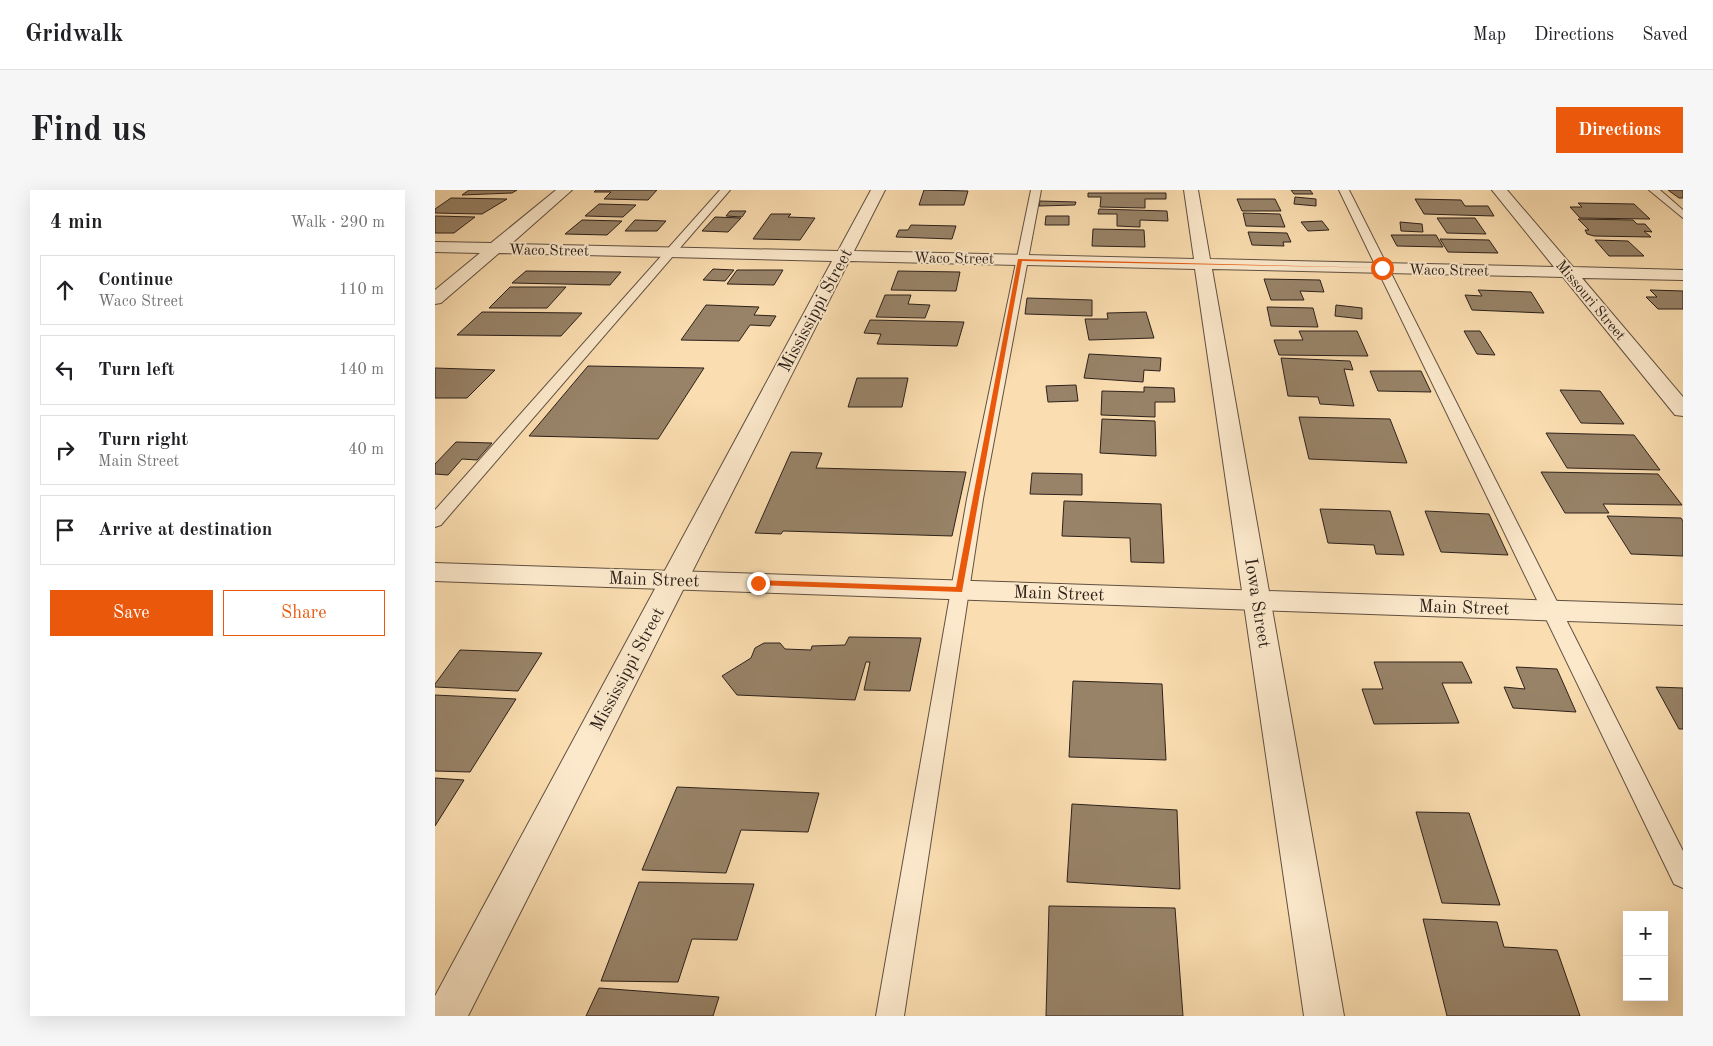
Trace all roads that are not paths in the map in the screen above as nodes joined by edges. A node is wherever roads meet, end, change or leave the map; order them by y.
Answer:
1 (565, 190) edge
2 (725, 190) edge
3 (878, 190) edge
4 (1035, 190) edge
5 (1191, 190) edge
6 (1344, 190) edge
7 (1499, 190) edge
8 (1654, 190) edge
9 (1683, 215) edge
10 (435, 247) edge
11 (495, 248) junction
12 (672, 252) junction
13 (843, 256) junction
14 (1020, 260) junction
15 (1203, 264) junction
16 (1382, 268) junction
17 (1568, 272) junction
18 (1683, 275) edge
19 (435, 299) edge
20 (1683, 410) edge
21 (435, 521) edge
22 (435, 572) edge
23 (674, 580) junction
24 (959, 590) junction
25 (1257, 600) junction
26 (1551, 610) junction
27 (1683, 615) edge
28 (1683, 876) edge
29 (446, 1016) edge
30 (889, 1016) edge
31 (1323, 1016) edge

1 - 11 street
2 - 12 lane
3 - 13 street, Mississippi Street
4 - 14 lane
5 - 15 street, Iowa Street
6 - 16 lane
7 - 17 street, Missouri Street
8 - 9 lane
10 - 11 street, Waco Street
11 - 12 street, Waco Street
11 - 19 street
12 - 13 street, Waco Street
12 - 21 lane
13 - 14 street, Waco Street
13 - 23 street, Mississippi Street
14 - 15 street, Waco Street
14 - 24 lane
15 - 16 street, Waco Street
15 - 25 street, Iowa Street
16 - 17 street, Waco Street
16 - 26 lane
17 - 18 street, Waco Street
17 - 20 street, Missouri Street
22 - 23 street, Main Street
23 - 24 street, Main Street
23 - 29 street, Mississippi Street
24 - 25 street, Main Street
24 - 30 lane
25 - 26 street, Main Street
25 - 31 street, Iowa Street
26 - 27 street, Main Street
26 - 28 lane

